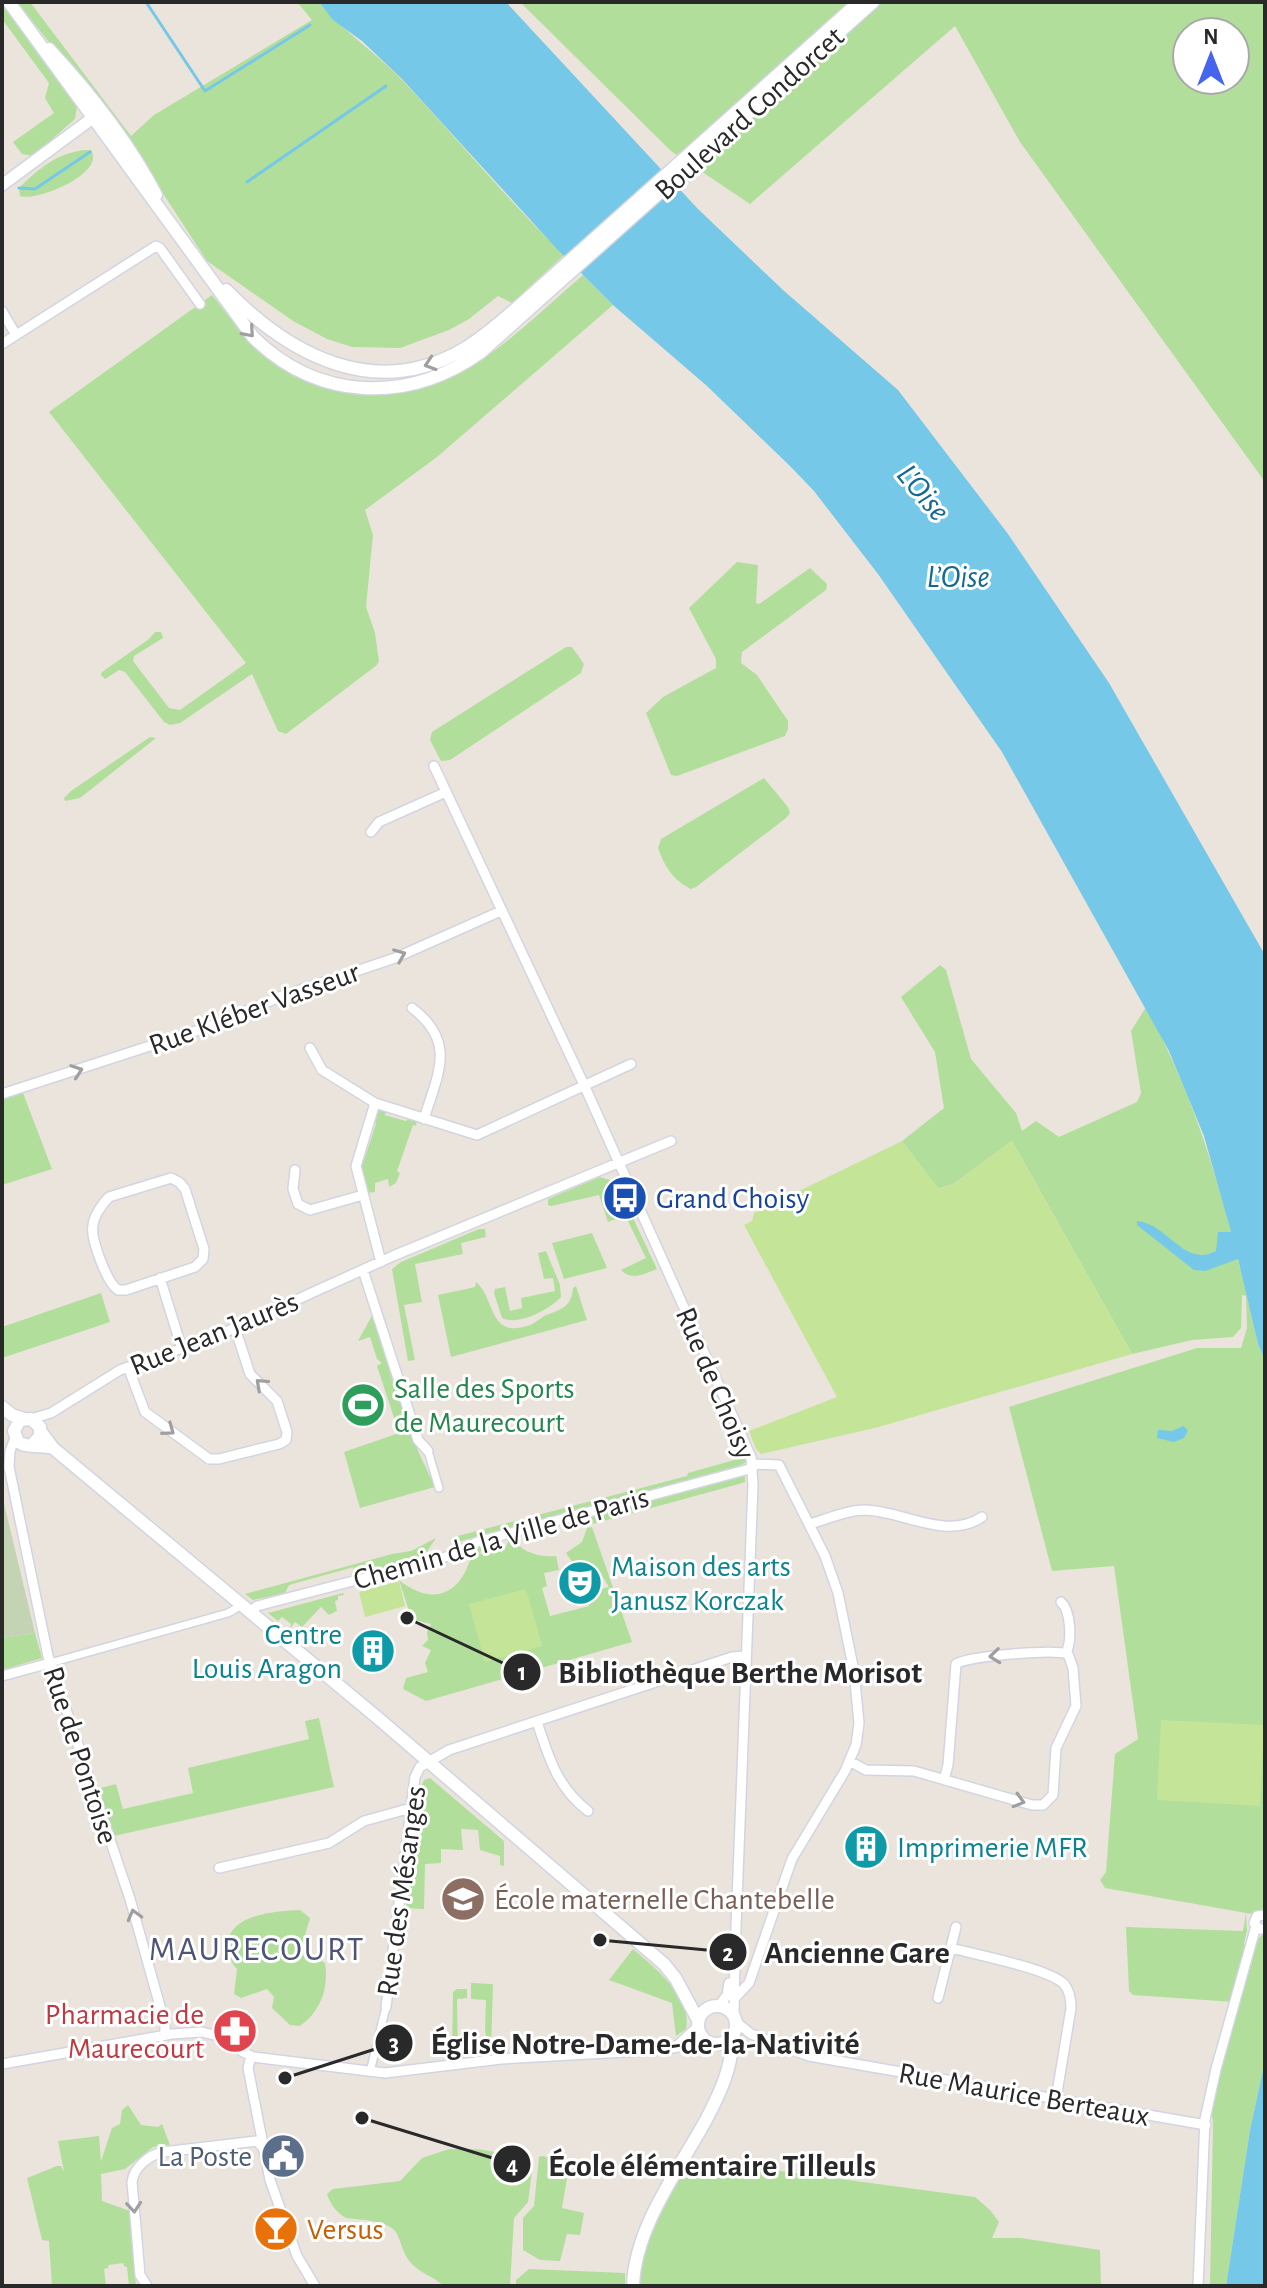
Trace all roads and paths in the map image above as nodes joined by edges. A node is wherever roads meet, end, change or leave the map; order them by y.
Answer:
1 (9, 2) edge
2 (859, 2) edge
3 (873, 2) edge
4 (96, 115) junction
5 (2, 185) edge
6 (622, 220) junction
7 (204, 268) junction
8 (200, 304) dead end
9 (522, 310) junction
10 (2, 311) edge
11 (16, 335) junction
12 (2, 344) edge
13 (434, 766) dead end
14 (446, 792) junction
15 (371, 832) dead end
16 (501, 911) junction
17 (412, 1008) dead end
18 (310, 1048) dead end
19 (631, 1064) dead end
20 (585, 1087) junction
21 (2, 1094) edge
22 (375, 1103) junction
23 (424, 1119) junction
24 (671, 1141) dead end
25 (618, 1162) junction
26 (295, 1170) dead end
27 (363, 1195) junction
28 (381, 1262) junction
29 (363, 1270) junction
30 (160, 1278) junction
31 (235, 1328) junction
32 (182, 1349) junction
33 (128, 1367) junction
34 (2, 1407) edge
35 (2, 1415) edge
36 (34, 1424) junction
37 (22, 1440) junction
38 (53, 1448) junction
39 (428, 1451) joint
40 (753, 1466) junction
41 (439, 1488) dead end
42 (982, 1517) dead end
43 (810, 1524) junction
44 (1061, 1602) dead end
45 (243, 1609) junction
46 (1066, 1653) junction
47 (745, 1656) junction
48 (50, 1663) junction
49 (2, 1676) edge
50 (537, 1722) junction
51 (428, 1761) junction
52 (849, 1761) junction
53 (944, 1780) junction
54 (411, 1808) junction
55 (588, 1811) dead end
56 (219, 1868) dead end
57 (1263, 1912) edge
58 (956, 1927) dead end
59 (1259, 1930) edge
60 (951, 1948) junction
61 (749, 1980) junction
62 (677, 1981) junction
63 (732, 1985) junction
64 (938, 1998) dead end
65 (734, 1999) junction
66 (715, 2006) junction
67 (386, 2007) joint
68 (163, 2017) junction
69 (735, 2019) junction
70 (698, 2024) junction
71 (202, 2032) junction
72 (751, 2034) junction
73 (161, 2037) junction
74 (732, 2037) junction
75 (712, 2044) junction
76 (672, 2049) junction
77 (256, 2057) junction
78 (2, 2064) edge
79 (370, 2072) junction
80 (727, 2073) junction
81 (1056, 2099) junction
82 (1206, 2125) junction
83 (260, 2130) junction
84 (254, 2141) junction
85 (263, 2148) junction
86 (147, 2286) edge
87 (315, 2286) edge
88 (633, 2286) edge
89 (1198, 2286) edge

1 - 4 main road
2 - 6 main road, Boulevard Condorcet
3 - 6 main road, Boulevard Condorcet
4 - 5 street
4 - 7 main road
6 - 9 main road
9 -> 7 main road
7 -> 9 main road
8 - 11 street
10 - 11 street
11 - 12 street
13 - 14 street, Rue de Choisy
14 - 15 street
14 - 16 street, Rue de Choisy
16 - 20 street, Rue de Choisy
21 -> 16 street, Rue Kléber Vasseur
17 - 23 street
18 - 22 street
19 - 20 street
20 - 23 street
20 - 25 street, Rue de Choisy
22 - 23 street
22 - 27 street
24 - 25 street
25 - 28 street, Rue Jean Jaurès
25 - 40 street, Rue de Choisy
26 - 27 street
27 - 28 street
28 - 29 street, Rue Jean Jaurès
29 - 31 street, Rue Jean Jaurès
29 - 39 street
30 - 30 street
30 - 32 street
31 - 32 street, Rue Jean Jaurès
33 -> 31 street
32 - 33 street, Rue Jean Jaurès
33 - 36 street, Rue Jean Jaurès
34 - 36 main road
35 - 37 main road
36 - 37 main road
36 - 37 main road
36 - 38 main road
37 - 38 main road
37 - 48 street, Rue de Pontoise
38 - 45 main road
39 - 41 street
40 - 43 street, Chemin de la Ville de Paris
40 - 45 street, Chemin de la Ville de Paris
40 - 47 street, Rue de Choisy
42 - 43 street
43 - 52 street
44 - 46 street
45 - 48 street, Chemin de la Ville de Paris
45 - 51 main road
46 -> 53 street
53 -> 46 street
47 - 50 street
47 - 63 street, Rue de Choisy
48 - 49 street
68 -> 48 street, Rue de Pontoise
50 - 51 street
50 - 55 street
51 - 54 street, Rue des Mésanges
51 - 62 main road
52 - 53 street
52 - 61 street
54 - 56 street
54 - 67 street, Rue des Mésanges
57 - 59 street
58 - 60 street
59 - 82 street
60 - 64 street
60 - 81 street
61 - 63 street
61 - 65 street
62 - 66 main road
62 - 70 main road
63 - 65 street, Rue de Choisy
63 - 66 street, Rue de Choisy
65 - 69 street, Rue de Choisy
66 - 69 main road
66 - 70 main road
67 - 79 street, Rue des Mésanges
68 - 71 street
68 - 73 street, Rue de Pontoise
69 - 72 street, Rue Maurice Berteaux
69 - 74 main road
70 - 75 main road
70 - 76 street
71 - 73 street
71 - 77 street
72 - 74 street, Rue Maurice Berteaux
72 - 81 street, Rue Maurice Berteaux
73 - 78 street
74 - 75 main road
74 - 80 main road
75 - 76 street
75 - 80 main road
76 - 79 street
77 - 79 street
77 - 83 street
80 - 88 main road
81 - 82 street, Rue Maurice Berteaux
82 - 89 street
83 - 84 street
83 - 85 street
84 - 85 street
84 -> 86 street
85 - 87 street

